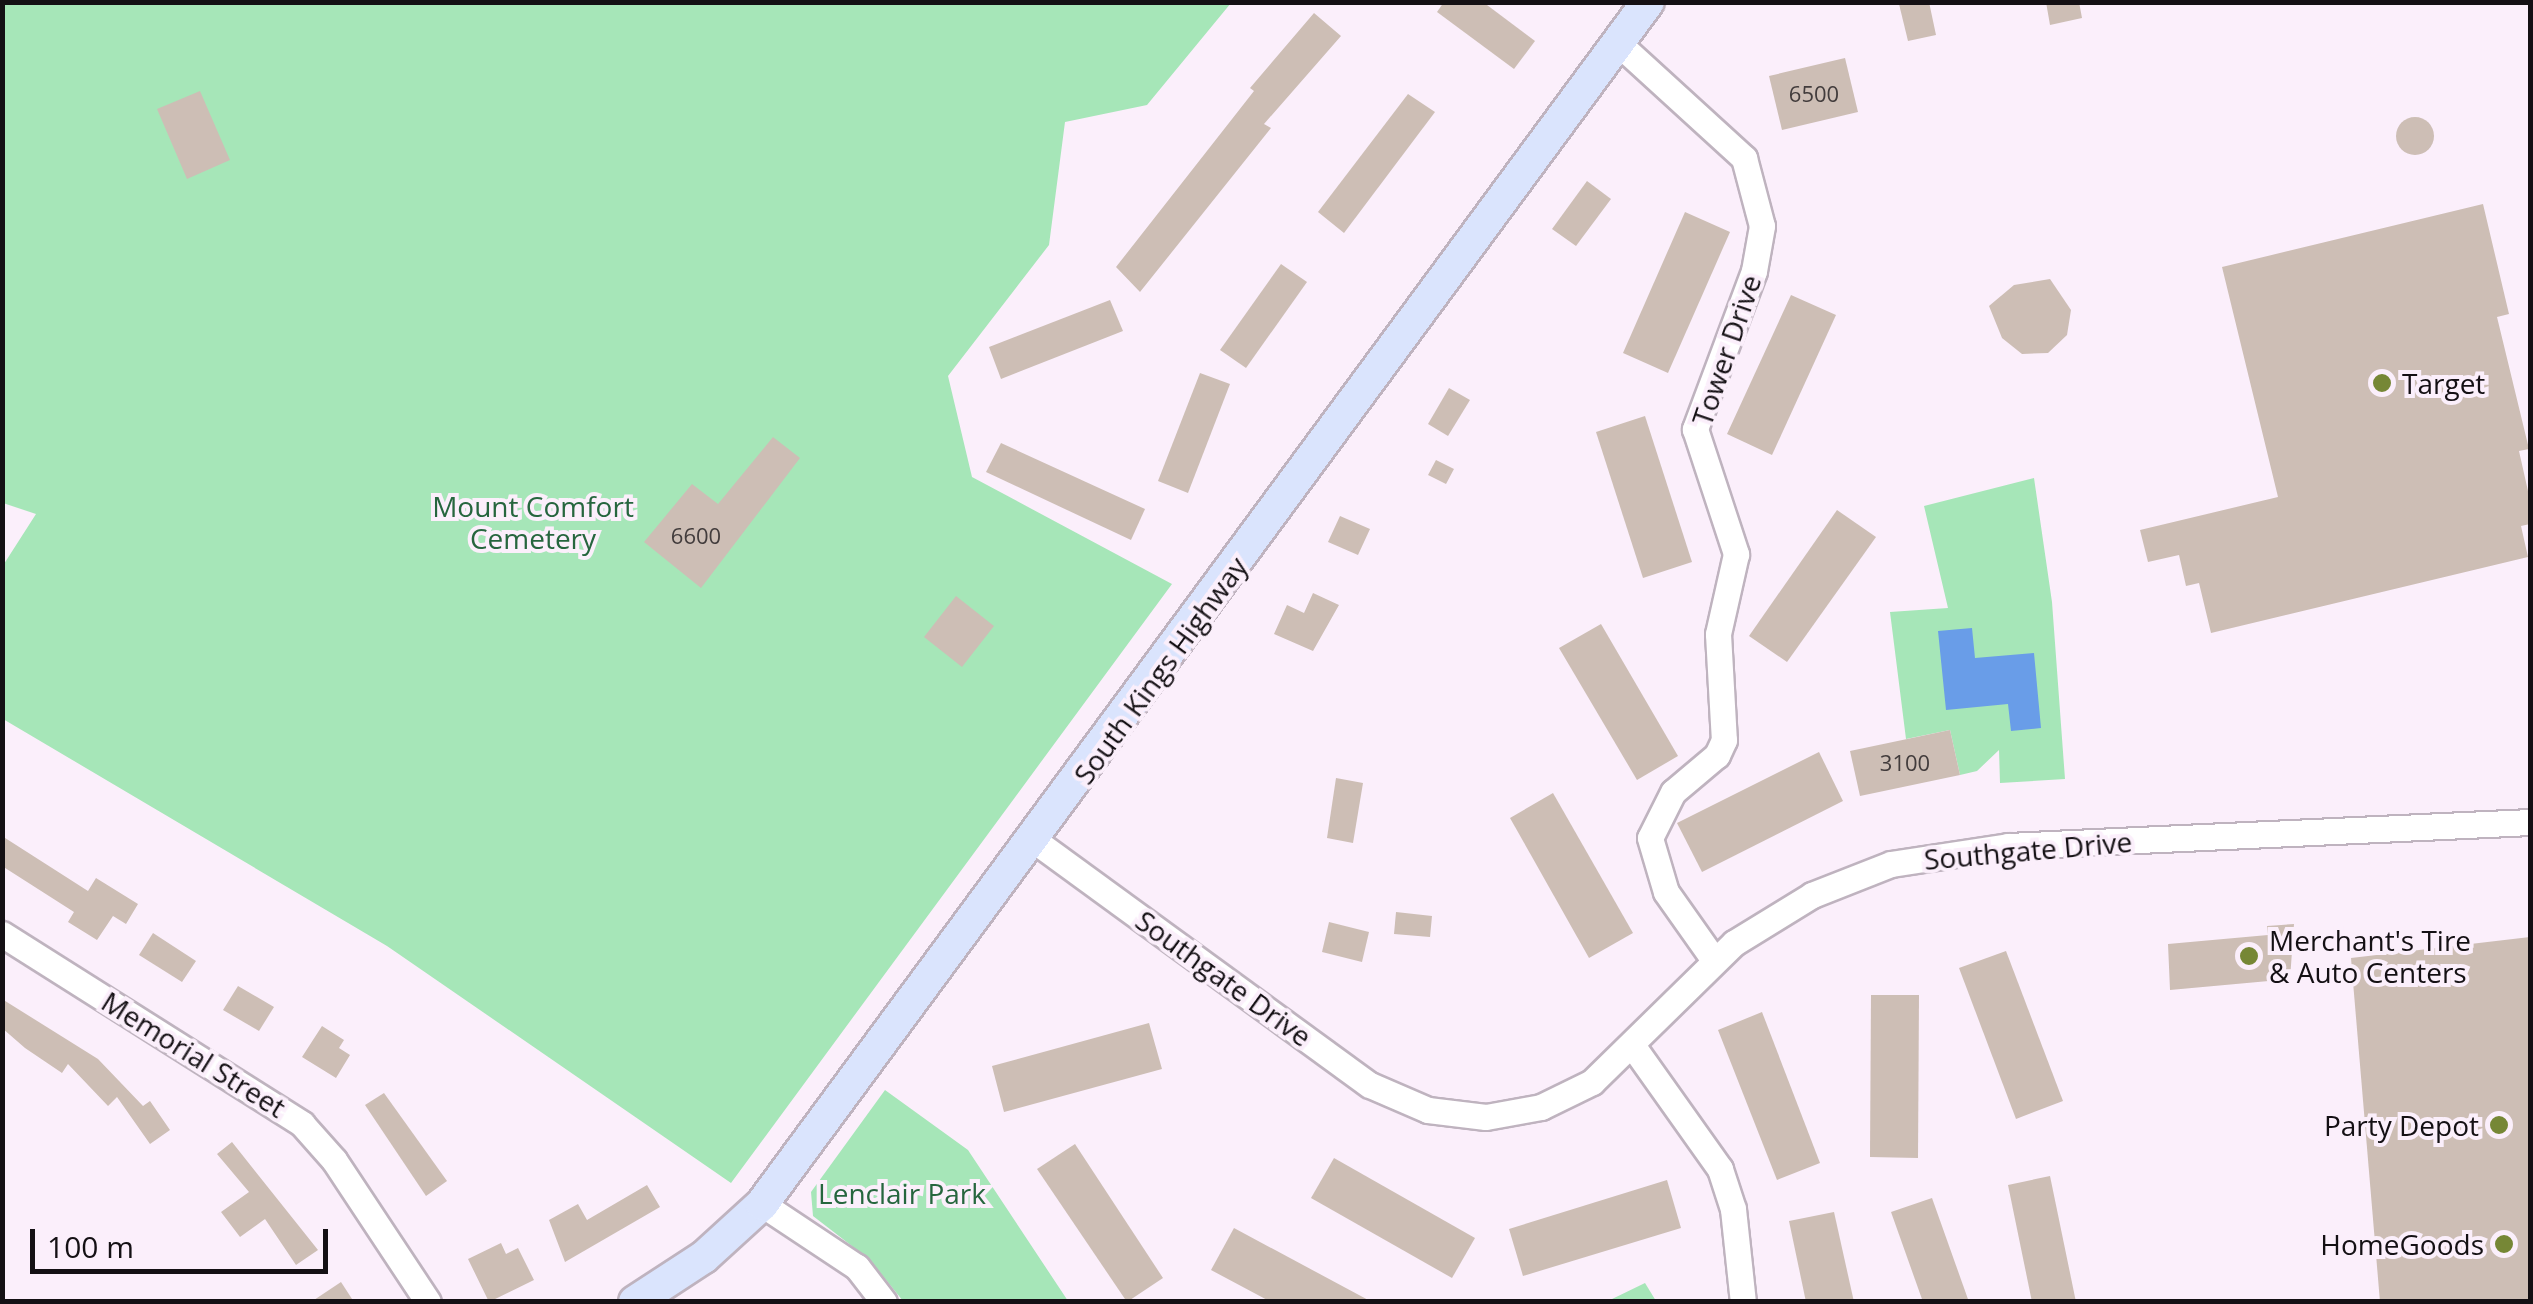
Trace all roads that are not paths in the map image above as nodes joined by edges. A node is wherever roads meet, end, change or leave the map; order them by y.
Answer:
1 (1648, 2) edge
2 (1618, 43) junction
3 (2530, 822) edge
4 (1034, 842) junction
5 (2, 934) edge
6 (1714, 960) junction
7 (1632, 1046) junction
8 (762, 1204) junction
9 (428, 1302) edge
10 (635, 1302) edge
11 (884, 1302) edge
12 (1743, 1302) edge

1 - 2 main road, South Kings Highway
2 - 4 main road, South Kings Highway
2 - 6 street, Tower Drive
3 - 6 street, Southgate Drive
4 - 7 street, Southgate Drive
4 - 8 main road, South Kings Highway
5 - 9 street, Memorial Street
6 - 7 street, Southgate Drive
7 - 12 street
8 - 10 main road, South Kings Highway
8 - 11 street

